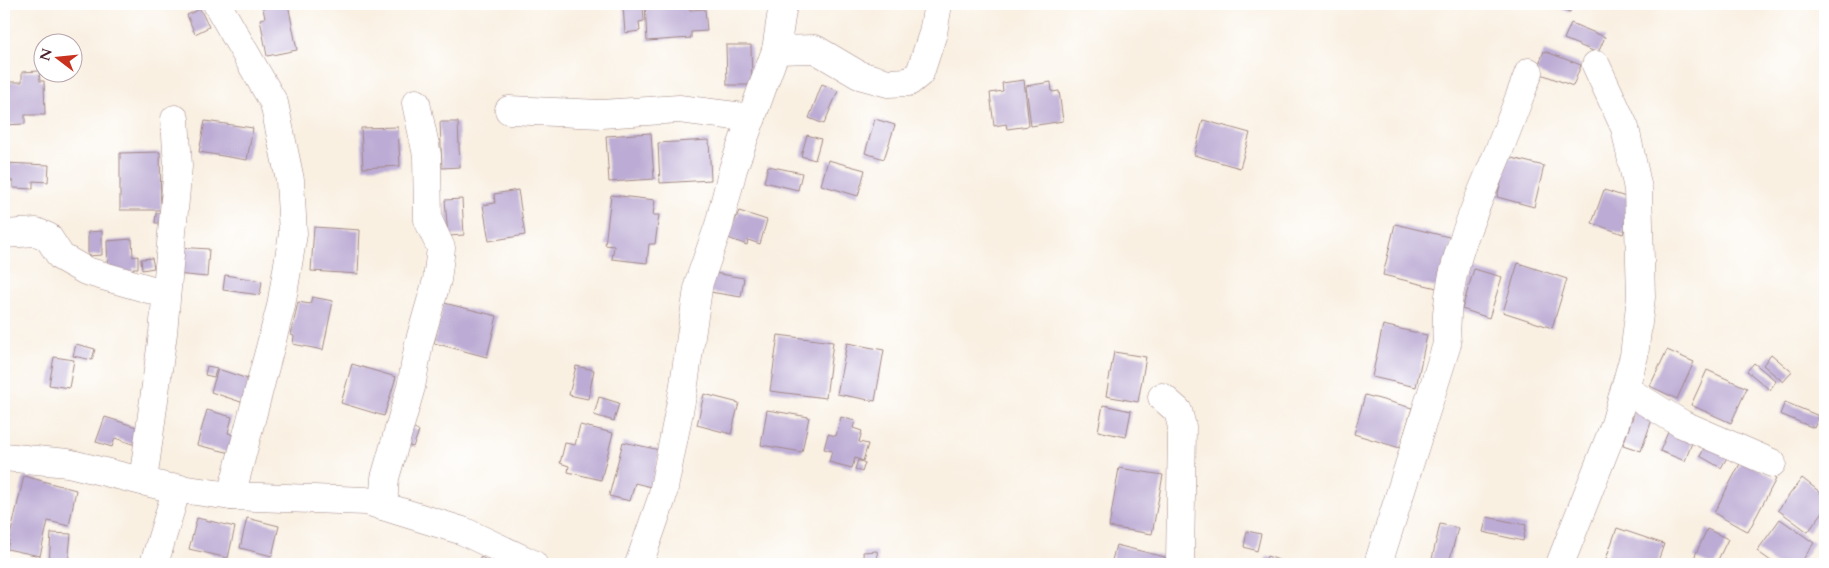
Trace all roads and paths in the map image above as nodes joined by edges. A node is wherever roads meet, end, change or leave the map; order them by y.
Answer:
1 (217, 4) edge
2 (783, 4) edge
3 (938, 4) edge
4 (776, 50) junction
5 (1596, 65) dead end
6 (1529, 72) dead end
7 (416, 103) dead end
8 (509, 110) dead end
9 (752, 118) junction
10 (175, 119) dead end
11 (4, 234) edge
12 (166, 294) junction
13 (1625, 389) junction
14 (1162, 397) dead end
15 (4, 457) edge
16 (1772, 463) dead end
17 (143, 481) junction
18 (177, 488) junction
19 (231, 496) junction
20 (383, 506) junction
21 (154, 564) edge
22 (533, 564) edge
23 (639, 564) edge
24 (1180, 564) edge
25 (1378, 564) edge
26 (1560, 564) edge

1 - 19 street
2 - 4 street
3 - 4 street
4 - 9 street
5 - 13 street
6 - 25 street
7 - 20 street
8 - 9 street
9 - 23 street
10 - 12 street
11 - 12 street
12 - 17 street
13 - 16 street
13 - 26 street
14 - 24 street
15 - 17 street
17 - 18 street
18 - 19 street
18 - 21 street
19 - 20 street
20 - 22 street

